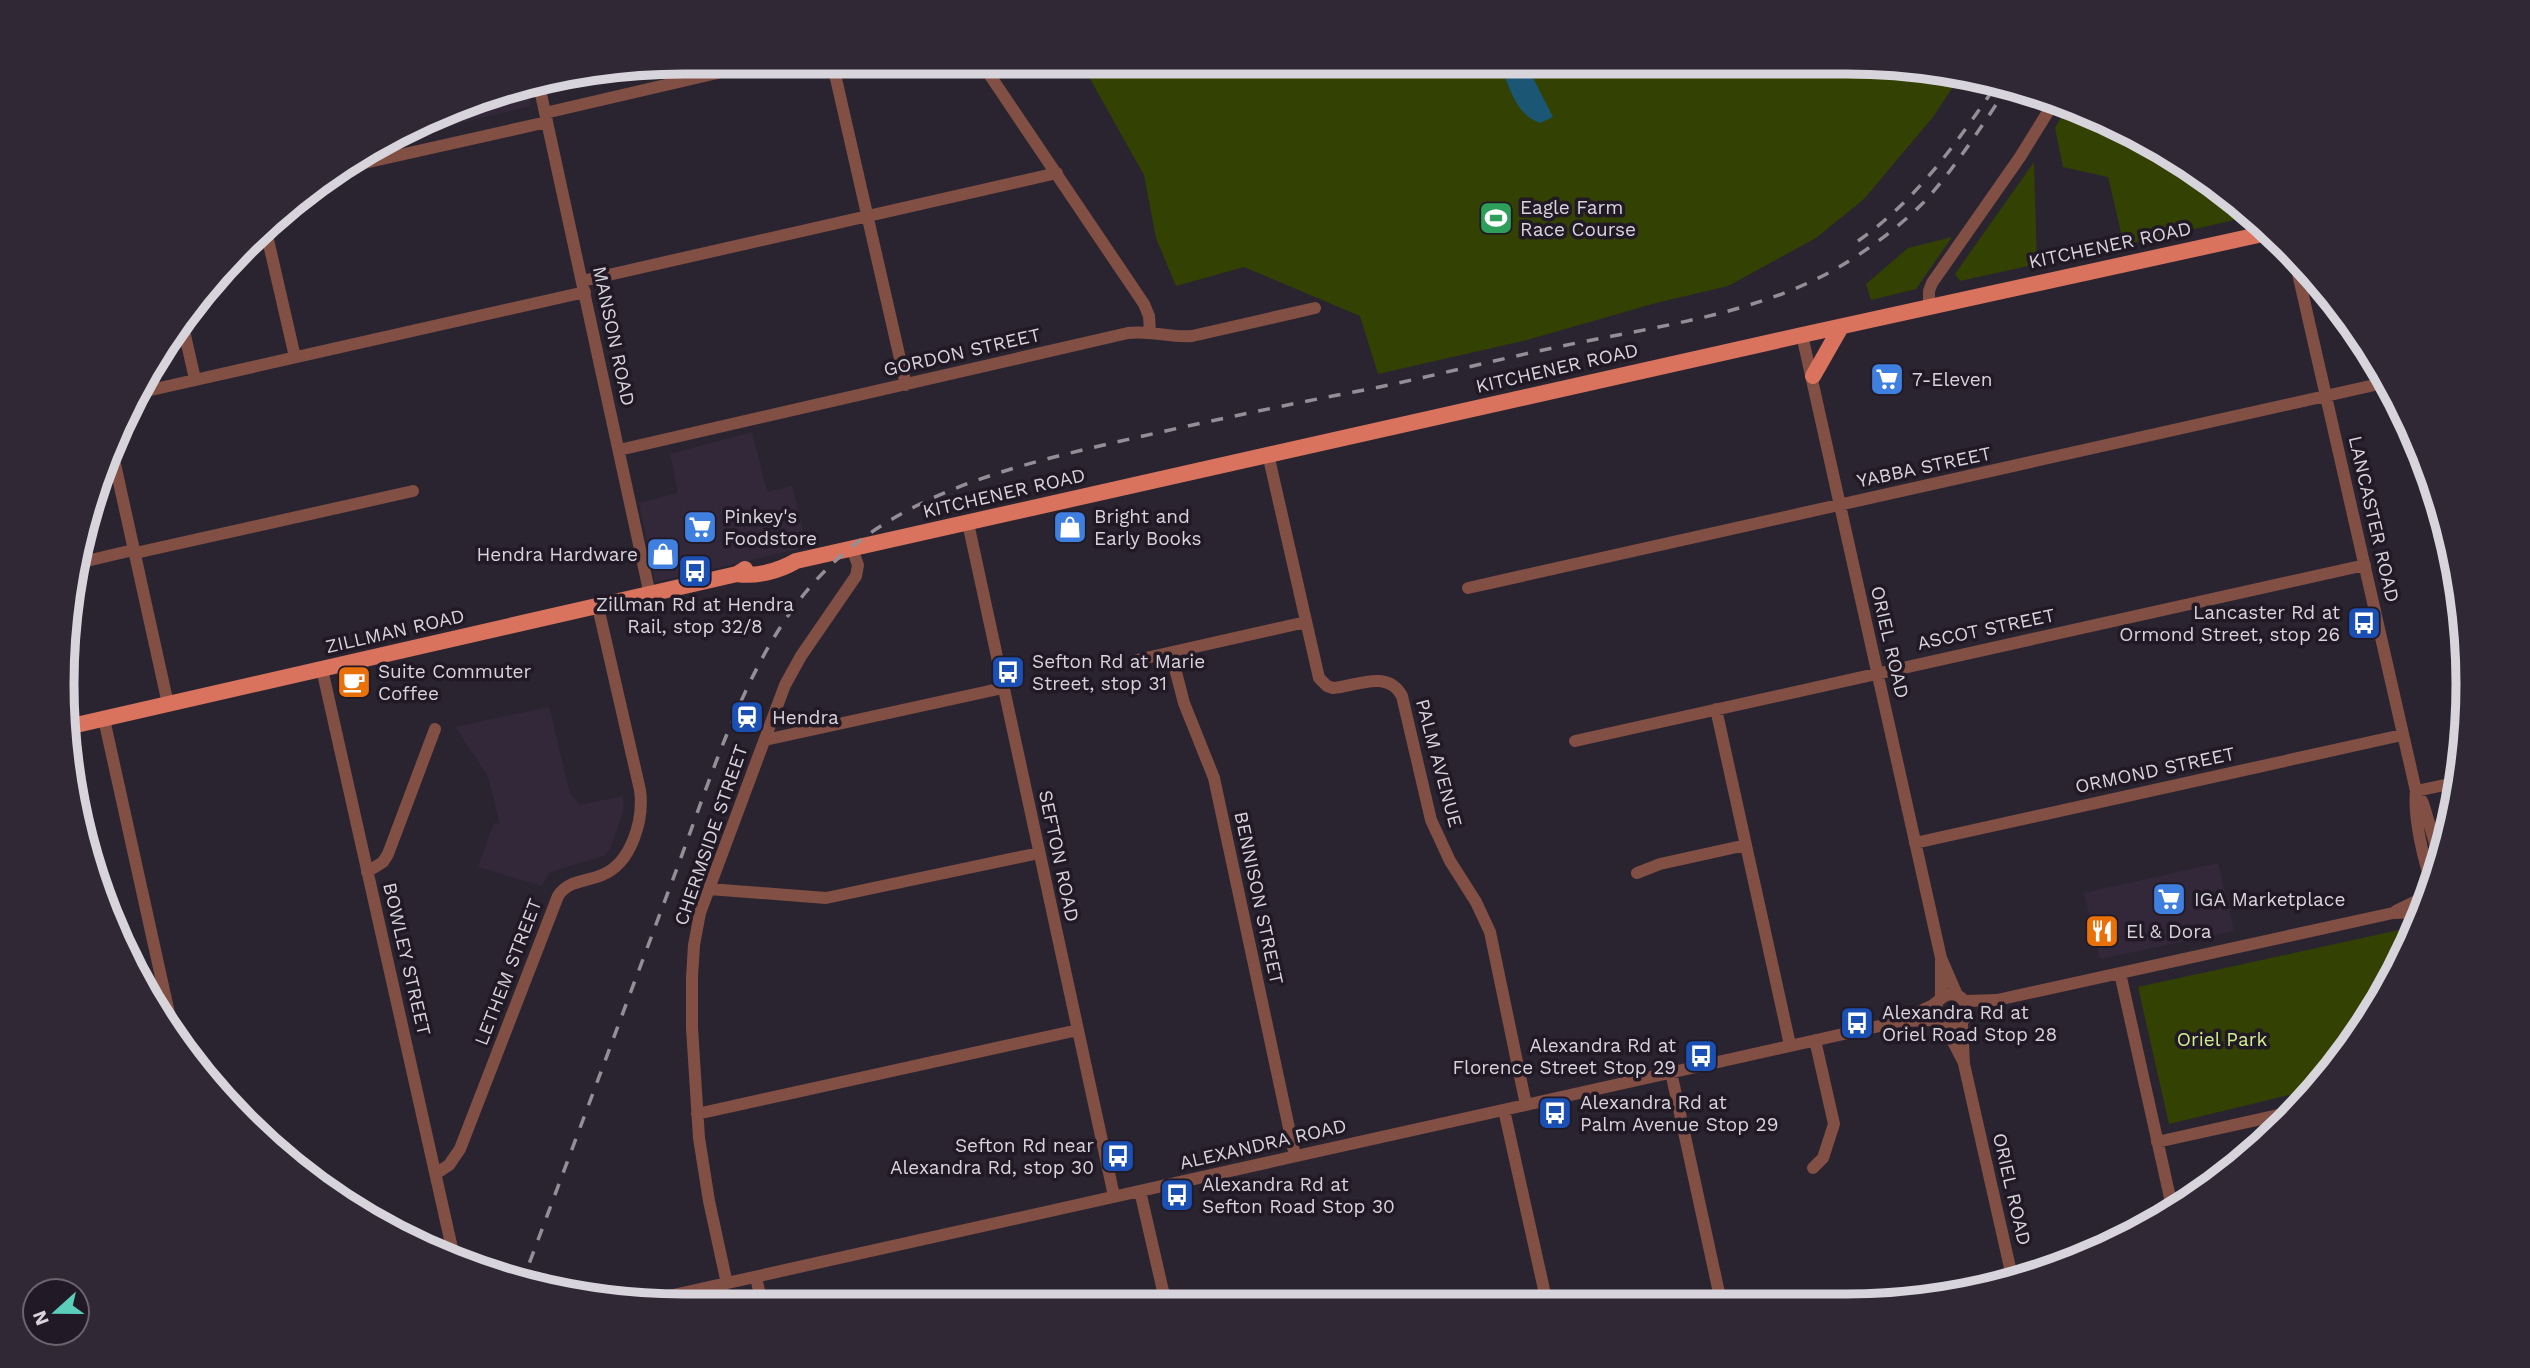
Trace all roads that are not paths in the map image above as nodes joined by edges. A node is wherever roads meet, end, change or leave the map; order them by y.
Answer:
1 (718, 74) edge
2 (835, 74) edge
3 (989, 74) edge
4 (540, 91) edge
5 (2050, 109) edge
6 (546, 118) junction
7 (368, 162) edge
8 (1057, 173) junction
9 (868, 217) junction
10 (2259, 235) edge
11 (268, 237) edge
12 (2298, 274) edge
13 (583, 287) junction
14 (1929, 307) junction
15 (1315, 308) dead end
16 (1841, 327) junction
17 (1150, 332) junction
18 (185, 333) edge
19 (1802, 335) junction
20 (295, 357) junction
21 (1813, 376) junction
22 (195, 379) junction
23 (2378, 384) edge
24 (906, 385) junction
25 (149, 390) edge
26 (2327, 397) junction
27 (619, 450) junction
28 (1268, 454) junction
29 (115, 464) edge
30 (413, 491) dead end
31 (1840, 506) junction
32 (968, 523) junction
33 (852, 549) junction
34 (135, 552) junction
35 (86, 561) edge
36 (2365, 565) junction
37 (1468, 588) dead end
38 (650, 595) junction
39 (598, 607) junction
40 (1306, 622) junction
41 (1171, 653) junction
42 (1137, 660) dead end
43 (322, 669) junction
44 (1877, 673) junction
45 (1003, 688) junction
46 (168, 704) junction
47 (1716, 709) junction
48 (104, 719) junction
49 (75, 726) edge
50 (435, 729) dead end
51 (2402, 735) junction
52 (765, 740) junction
53 (1575, 741) dead end
54 (2448, 784) edge
55 (2416, 791) junction
56 (1915, 843) junction
57 (2435, 844) edge
58 (1746, 845) junction
59 (1039, 853) junction
60 (2427, 869) edge
61 (367, 872) junction
62 (1637, 873) dead end
63 (709, 889) junction
64 (2417, 900) edge
65 (2412, 912) edge
66 (2393, 913) junction
67 (1941, 958) junction
68 (2120, 973) junction
69 (1961, 998) junction
70 (1997, 1000) junction
71 (1939, 1001) junction
72 (169, 1011) edge
73 (1964, 1020) junction
74 (1902, 1021) junction
75 (1942, 1023) junction
76 (1078, 1030) junction
77 (1815, 1040) junction
78 (1790, 1045) junction
79 (1964, 1064) junction
80 (1671, 1072) junction
81 (1527, 1105) junction
82 (1504, 1110) junction
83 (697, 1114) junction
84 (2279, 1115) edge
85 (2157, 1142) junction
86 (1295, 1156) junction
87 (1813, 1168) dead end
88 (437, 1173) junction
89 (1140, 1191) junction
90 (1114, 1196) junction
91 (2171, 1201) edge
92 (452, 1249) edge
93 (2010, 1272) edge
94 (756, 1277) junction
95 (727, 1284) junction
96 (680, 1294) edge
97 (760, 1294) edge
98 (1164, 1294) edge
99 (1545, 1294) edge
100 (1719, 1294) edge

1 - 6 street
2 - 9 street
3 - 8 street
4 - 6 street, MANSON ROAD
5 - 14 street
6 - 7 street
6 - 13 street, MANSON ROAD
8 - 9 street
8 - 17 street
9 - 13 street
9 - 24 street
10 - 14 main road, KITCHENER ROAD
11 - 20 street
12 - 26 street, LANCASTER ROAD
13 - 20 street
13 - 27 street, MANSON ROAD
14 - 16 main road, KITCHENER ROAD
15 - 17 street, GORDON STREET
16 - 19 main road, KITCHENER ROAD
16 - 21 main road
17 - 24 street, GORDON STREET
18 - 22 street
19 - 21 street, ORIEL ROAD
19 - 28 main road, KITCHENER ROAD
20 - 22 street
21 - 31 street, ORIEL ROAD
22 - 25 street
23 - 26 street, YABBA STREET
24 - 27 street, GORDON STREET
26 - 31 street, YABBA STREET
26 - 36 street, LANCASTER ROAD
27 - 38 street, MANSON ROAD
28 - 32 main road, KITCHENER ROAD
28 - 40 street, PALM AVENUE
29 - 34 street
30 - 34 street
31 - 37 street, YABBA STREET
31 - 44 street, ORIEL ROAD
32 - 33 main road, KITCHENER ROAD
32 - 45 street, SEFTON ROAD
33 - 38 main road, ZILLMAN ROAD
33 - 52 street, CHERMSIDE STREET
34 - 35 street
34 - 46 street
36 - 44 street, ASCOT STREET
36 - 51 street, LANCASTER ROAD
38 - 39 main road, ZILLMAN ROAD
39 - 43 main road, ZILLMAN ROAD
39 - 88 street, LETHEM STREET
40 - 41 street
40 - 81 street, PALM AVENUE
41 - 42 street
41 - 86 street, BENNISON STREET
43 - 46 main road, ZILLMAN ROAD
43 - 61 street, BOWLEY STREET
44 - 47 street, ASCOT STREET
44 - 56 street, ORIEL ROAD
45 - 52 street
45 - 59 street, SEFTON ROAD
46 - 48 main road, ZILLMAN ROAD
47 - 53 street, ASCOT STREET
47 - 58 street
48 - 49 main road, ZILLMAN ROAD
48 - 72 street
50 - 61 street
51 - 55 street, LANCASTER ROAD
51 - 56 street, ORMOND STREET
52 - 63 street, CHERMSIDE STREET
54 - 55 street
55 - 57 street, LANCASTER ROAD
55 - 60 street, LANCASTER ROAD
56 - 67 street, ORIEL ROAD
58 - 62 street
58 - 78 street
59 - 63 street
59 - 76 street, SEFTON ROAD
61 - 88 street, BOWLEY STREET
63 - 83 street, CHERMSIDE STREET
64 - 66 street
65 - 66 street
66 - 68 street
67 - 69 street, ORIEL ROAD
67 - 71 street, ORIEL ROAD
68 - 70 street
68 - 85 street
69 - 70 street
69 - 71 street
69 - 73 street
70 - 73 street
71 - 74 street, ALEXANDRA ROAD
71 - 75 street
73 - 75 street
73 - 79 street, ORIEL ROAD
74 - 75 street, ALEXANDRA ROAD
74 - 77 street, ALEXANDRA ROAD
75 - 79 street, ORIEL ROAD
76 - 83 street
76 - 90 street, SEFTON ROAD
77 - 78 street, ALEXANDRA ROAD
77 - 87 street
78 - 80 street, ALEXANDRA ROAD
79 - 93 street, ORIEL ROAD
80 - 81 street, ALEXANDRA ROAD
80 - 100 street
81 - 82 street, ALEXANDRA ROAD
82 - 86 street, ALEXANDRA ROAD
82 - 99 street
83 - 95 street, CHERMSIDE STREET
84 - 85 street
85 - 91 street
86 - 89 street, ALEXANDRA ROAD
88 - 92 street, BOWLEY STREET
89 - 90 street, ALEXANDRA ROAD
89 - 98 street
90 - 94 street, ALEXANDRA ROAD
94 - 95 street, ALEXANDRA ROAD
94 - 97 street
95 - 96 street, ALEXANDRA ROAD

